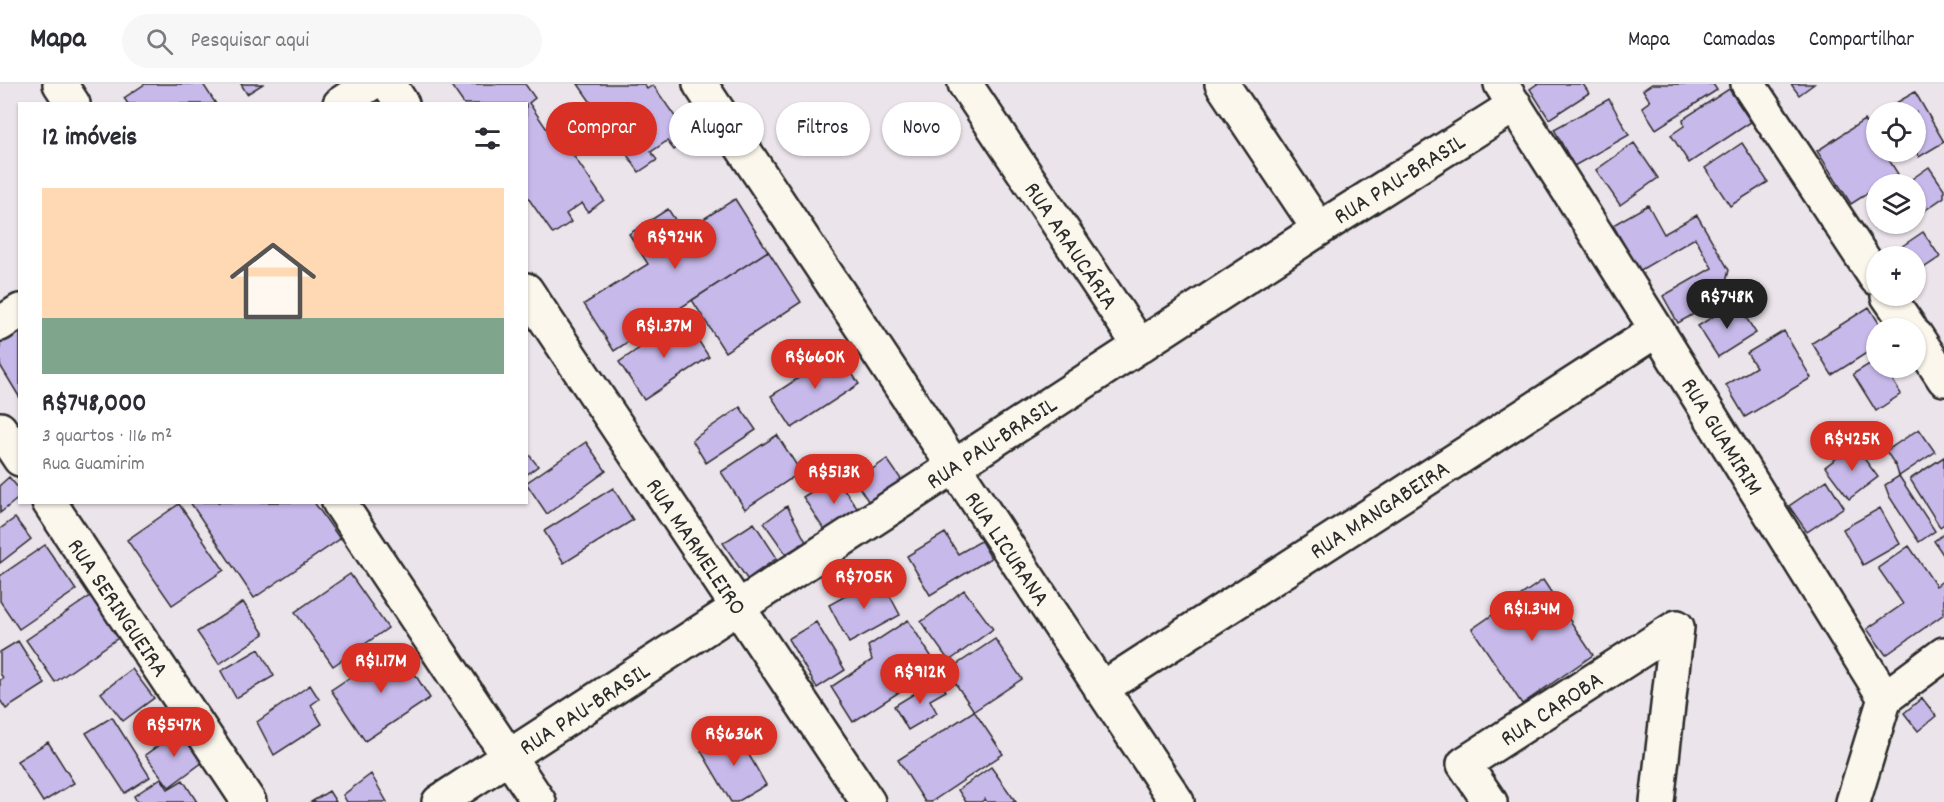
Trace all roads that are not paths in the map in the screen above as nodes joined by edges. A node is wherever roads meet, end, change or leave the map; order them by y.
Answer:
1 (60, 84) edge
2 (370, 84) edge
3 (389, 84) edge
4 (700, 84) edge
5 (965, 84) edge
6 (1222, 84) edge
7 (1748, 84) edge
8 (1508, 94) edge
9 (72, 102) edge
10 (343, 102) edge
11 (401, 102) edge
12 (1319, 229) junction
13 (1866, 263) edge
14 (528, 293) edge
15 (18, 313) edge
16 (0, 324) edge
17 (1657, 330) junction
18 (1140, 346) junction
19 (1926, 351) edge
20 (1944, 379) edge
21 (0, 429) edge
22 (18, 456) edge
23 (954, 467) junction
24 (50, 504) edge
25 (340, 504) edge
26 (738, 608) junction
27 (1944, 654) edge
28 (1101, 689) junction
29 (1885, 698) junction
30 (508, 757) junction
31 (249, 802) edge
32 (439, 802) edge
33 (539, 802) edge
34 (868, 802) edge
35 (1177, 802) edge
36 (1490, 802) edge
37 (1657, 802) edge
38 (1853, 802) edge

1 - 9 street
2 - 10 street
3 - 11 street
4 - 23 street, RUA LICURANA
5 - 18 street, RUA ARAUCÁRIA
6 - 12 street
7 - 13 street
8 - 12 street, RUA PAU-BRASIL
8 - 17 street, RUA GUAMIRIM
12 - 18 street, RUA PAU-BRASIL
14 - 26 street, RUA MARMELEIRO
15 - 16 street
17 - 28 street, RUA MANGABEIRA
17 - 29 street, RUA GUAMIRIM
18 - 23 street, RUA PAU-BRASIL
19 - 20 street
21 - 22 street
23 - 26 street, RUA PAU-BRASIL
23 - 28 street, RUA LICURANA
24 - 31 street, RUA SERINGUEIRA
25 - 30 street
26 - 30 street, RUA PAU-BRASIL
26 - 34 street, RUA MARMELEIRO
27 - 29 street
28 - 35 street, RUA LICURANA
29 - 38 street
30 - 32 street, RUA PAU-BRASIL
30 - 33 street
36 - 37 street, RUA CAROBA

